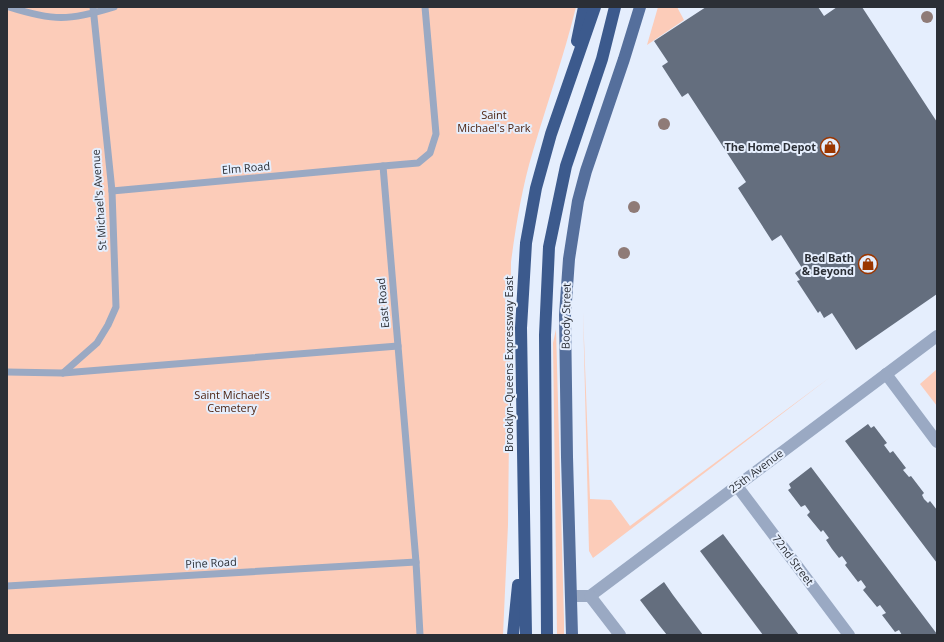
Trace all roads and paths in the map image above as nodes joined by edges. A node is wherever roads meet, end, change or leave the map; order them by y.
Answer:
1 (9, 7) edge
2 (114, 7) edge
3 (425, 7) edge
4 (584, 7) edge
5 (594, 7) edge
6 (615, 7) edge
7 (640, 7) edge
8 (93, 10) edge
9 (565, 96) junction
10 (382, 166) junction
11 (112, 191) junction
12 (937, 336) edge
13 (398, 346) junction
14 (7, 372) edge
15 (63, 373) junction
16 (886, 374) junction
17 (937, 442) edge
18 (737, 486) junction
19 (523, 532) junction
20 (416, 562) junction
21 (7, 586) edge
22 (572, 596) junction
23 (590, 596) junction
24 (420, 635) edge
25 (513, 635) edge
26 (526, 635) edge
27 (547, 635) edge
28 (572, 635) edge
29 (620, 635) edge
30 (849, 635) edge

1 - 8 lane
2 - 8 lane
3 - 10 lane
4 - 9 highway
5 - 9 highway, Brooklyn-Queens Expressway East
6 - 27 highway
7 - 22 main road, Boody Street
8 - 11 lane, St Michael's Avenue
9 - 19 highway, Brooklyn-Queens Expressway East
10 - 11 lane, Elm Road
10 - 13 lane, East Road
11 - 15 lane, St Michael's Avenue
12 - 16 street, 25th Avenue
13 - 15 lane
13 - 20 lane, East Road
14 - 15 lane
16 - 17 street
16 - 18 street, 25th Avenue
18 - 23 street, 25th Avenue
18 - 30 street, 72nd Street
19 - 25 highway
19 - 26 highway, Brooklyn-Queens Expressway East
20 - 21 lane, Pine Road
20 - 24 lane, East Road
22 - 23 street
22 - 28 main road, Boody Street
23 - 29 street

